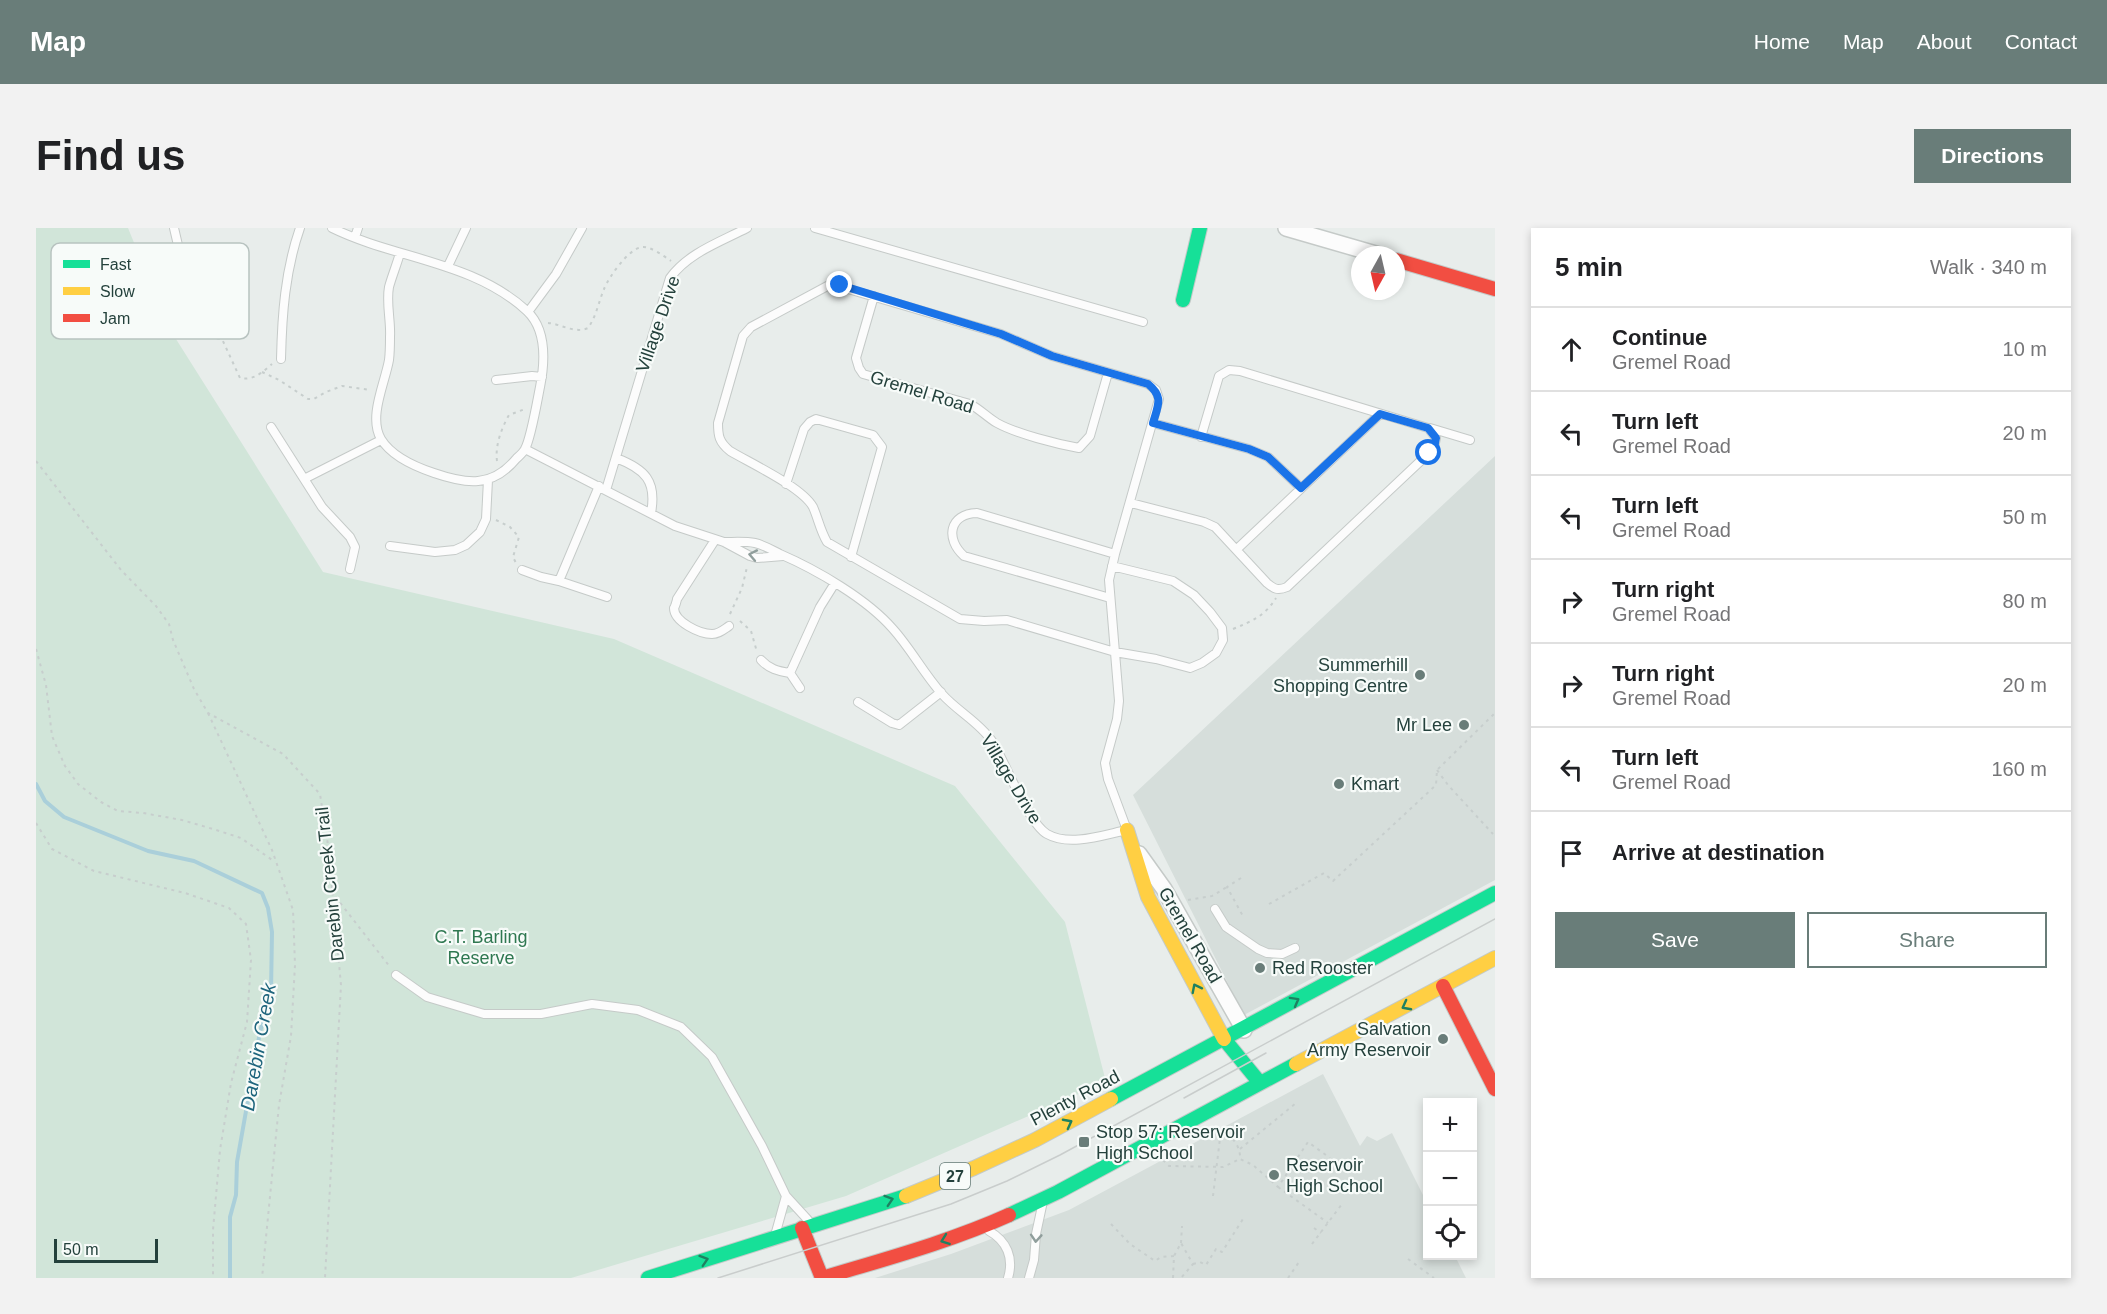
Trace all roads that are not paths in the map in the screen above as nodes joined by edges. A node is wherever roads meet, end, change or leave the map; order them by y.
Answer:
1 (174, 228) edge
2 (300, 228) edge
3 (332, 228) edge
4 (358, 228) edge
5 (466, 228) edge
6 (582, 228) edge
7 (747, 228) edge
8 (815, 228) edge
9 (1200, 228) edge
10 (1286, 228) edge
11 (355, 237) junction
12 (178, 243) edge
13 (1351, 247) edge
14 (400, 253) junction
15 (1405, 263) edge
16 (448, 266) junction
17 (1495, 289) edge
18 (874, 296) junction
19 (1183, 300) dead end
20 (528, 312) junction
21 (1143, 322) dead end
22 (281, 358) road end
23 (1108, 372) junction
24 (542, 377) junction
25 (496, 380) dead end
26 (1380, 414) junction
27 (1153, 423) junction
28 (272, 427) dead end
29 (1428, 428) junction
30 (1201, 437) junction
31 (381, 440) junction
32 (1470, 440) dead end
33 (525, 449) junction
34 (616, 458) junction
35 (306, 478) junction
36 (488, 480) junction
37 (786, 484) junction
38 (603, 488) junction
39 (1301, 488) junction
40 (1131, 503) junction
41 (651, 513) junction
42 (714, 540) junction
43 (724, 542) junction
44 (390, 546) dead end
45 (1237, 549) junction
46 (1115, 554) junction
47 (785, 556) junction
48 (851, 557) junction
49 (1112, 566) junction
50 (350, 569) dead end
51 (522, 570) road end
52 (559, 581) junction
53 (835, 582) junction
54 (607, 597) dead end
55 (1110, 598) junction
56 (729, 626) dead end
57 (1115, 652) junction
58 (761, 660) road end
59 (790, 673) junction
60 (800, 688) dead end
61 (940, 692) junction
62 (858, 702) dead end
63 (1130, 837) junction
64 (1495, 893) edge
65 (1215, 909) dead end
66 (1296, 948) dead end
67 (1495, 958) edge
68 (396, 975) road end
69 (1443, 986) junction
70 (1224, 1039) junction
71 (1247, 1041) junction
72 (1260, 1083) junction
73 (1495, 1089) edge
74 (786, 1196) junction
75 (1044, 1198) junction
76 (807, 1226) junction
77 (981, 1227) junction
78 (775, 1236) junction
79 (648, 1278) edge
80 (822, 1278) edge
81 (1008, 1278) edge
82 (1029, 1278) edge

1 - 12 lane
2 - 22 lane
3 - 11 lane
4 - 11 lane
5 - 16 lane
6 - 20 lane
7 - 34 lane, Village Drive
8 - 21 lane
9 - 19 main road
10 - 13 street
11 - 14 lane
14 - 16 lane
14 - 31 lane
15 - 17 main road
16 - 20 lane
18 - 23 lane, Gremel Road
18 - 23 lane, Gremel Road
18 - 37 lane, Gremel Road
20 - 24 lane
23 - 27 lane, Gremel Road
24 - 25 lane
24 - 33 lane
26 - 29 lane
26 - 30 lane
26 - 39 lane
27 - 30 lane
27 - 40 lane, Gremel Road
28 - 35 lane
29 - 32 lane
29 - 45 lane
30 - 39 lane
31 - 35 lane
31 - 36 lane
33 - 36 lane
33 - 38 lane, Village Drive
34 - 38 lane, Village Drive
34 - 41 lane
35 - 50 lane
36 - 44 lane
37 - 48 lane, Gremel Road
37 - 48 lane
38 - 41 lane, Village Drive
38 - 52 lane, Village Drive
39 - 45 lane
40 - 45 lane
40 - 46 lane, Gremel Road
41 - 42 lane, Village Drive
42 - 43 lane, Village Drive
42 - 56 lane
43 - 47 lane, Village Drive
47 -> 43 lane, Village Drive
46 - 49 lane, Gremel Road
46 - 55 lane
47 - 53 lane, Village Drive
48 - 57 lane, Gremel Road
49 - 55 lane, Gremel Road
49 - 57 lane, Gremel Road
51 - 52 lane
52 - 54 lane
53 - 59 lane
53 - 61 lane, Village Drive
55 - 57 lane, Gremel Road
57 - 63 lane, Gremel Road
58 - 59 lane
59 - 60 lane
61 - 62 lane
61 - 63 lane, Village Drive
70 -> 63 main road, Gremel Road
63 - 71 street, Gremel Road
71 -> 64 main road, Plenty Road / 27
65 - 66 lane
67 - 69 main road
68 - 74 lane
69 -> 72 main road
69 - 73 main road
70 - 71 main road, Plenty Road / 27
70 - 72 main road, Gremel Road
76 -> 70 main road, Plenty Road / 27
71 - 72 main road
72 - 75 main road
74 - 76 lane
74 - 78 lane
75 - 77 main road
75 -> 82 lane
76 - 78 main road, Plenty Road / 27
76 - 80 main road
77 -> 80 main road
77 - 81 lane
79 -> 78 main road, Plenty Road / 27

